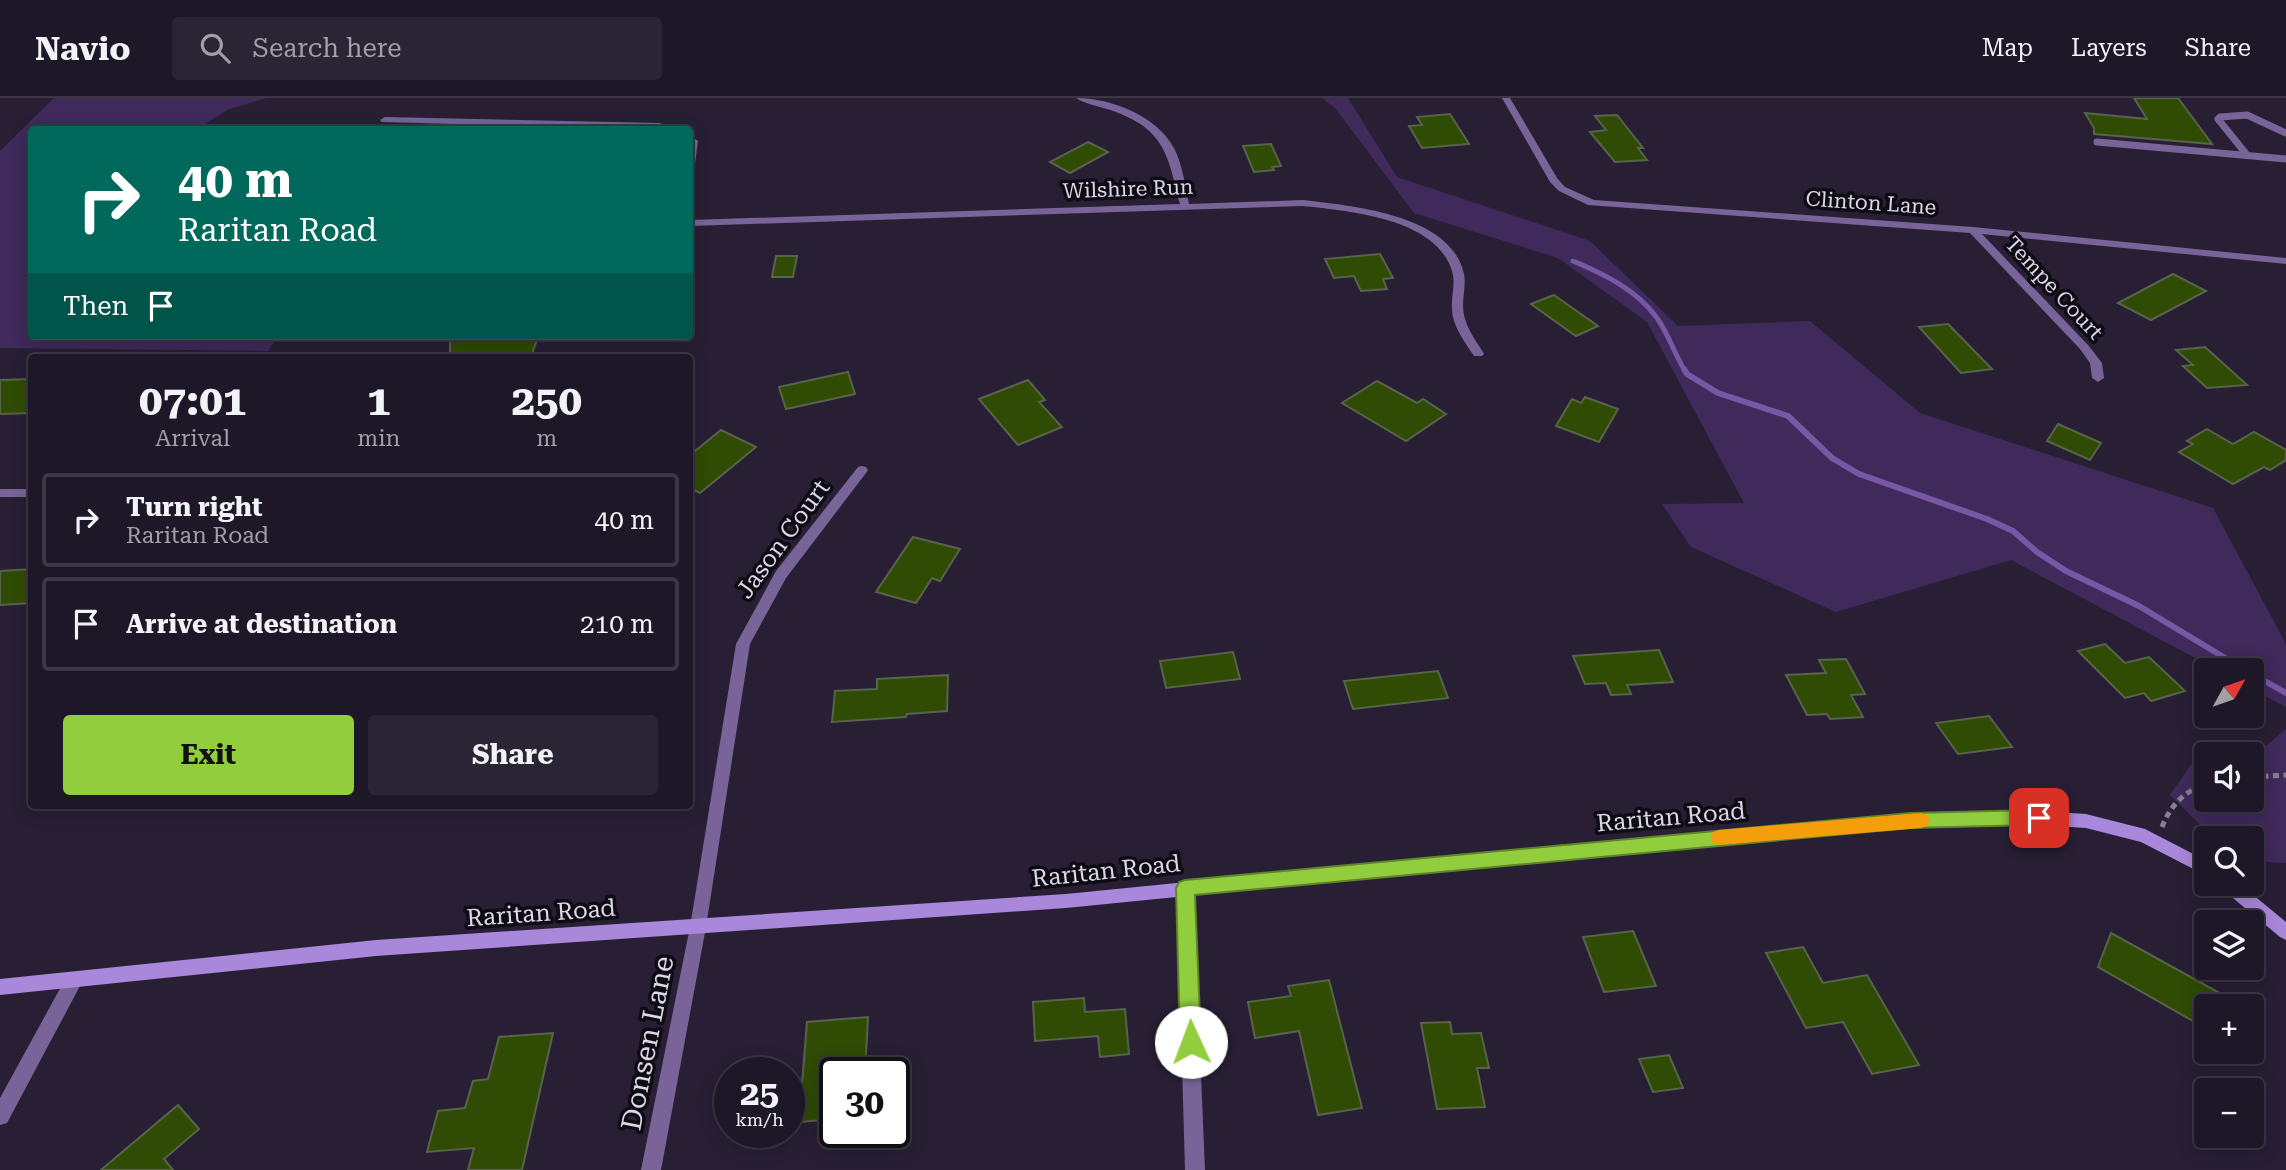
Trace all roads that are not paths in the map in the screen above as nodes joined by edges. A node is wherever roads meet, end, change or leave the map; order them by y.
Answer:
1 (1080, 98) edge
2 (1506, 98) edge
3 (385, 120) dead end
4 (659, 126) edge
5 (2286, 133) edge
6 (2096, 142) dead end
7 (2247, 155) junction
8 (2286, 159) edge
9 (1185, 206) junction
10 (693, 223) edge
11 (1973, 230) junction
12 (2286, 261) edge
13 (1478, 354) dead end
14 (2098, 378) dead end
15 (862, 470) dead end
16 (0, 493) edge
17 (28, 493) edge
18 (2194, 862) edge
19 (1185, 888) junction
20 (2242, 896) edge
21 (698, 926) junction
22 (2286, 932) edge
23 (74, 980) junction
24 (0, 986) edge
25 (0, 1116) edge
26 (651, 1170) edge
27 (1195, 1170) edge

1 - 9 street
2 - 11 street, Clinton Lane
3 - 4 street
5 - 7 lane
6 - 7 lane
7 - 8 lane
9 - 10 street, Wilshire Run
9 - 13 street, Wilshire Run
11 - 12 street, Clinton Lane
11 - 14 street, Tempe Court
15 - 21 street, Jason Court
16 - 17 street
18 - 19 street, Raritan Road
19 - 21 street, Raritan Road
19 - 27 street
20 - 22 street
21 - 23 street, Raritan Road
21 - 26 street, Donsen Lane
23 - 24 street, Raritan Road
23 - 25 street

